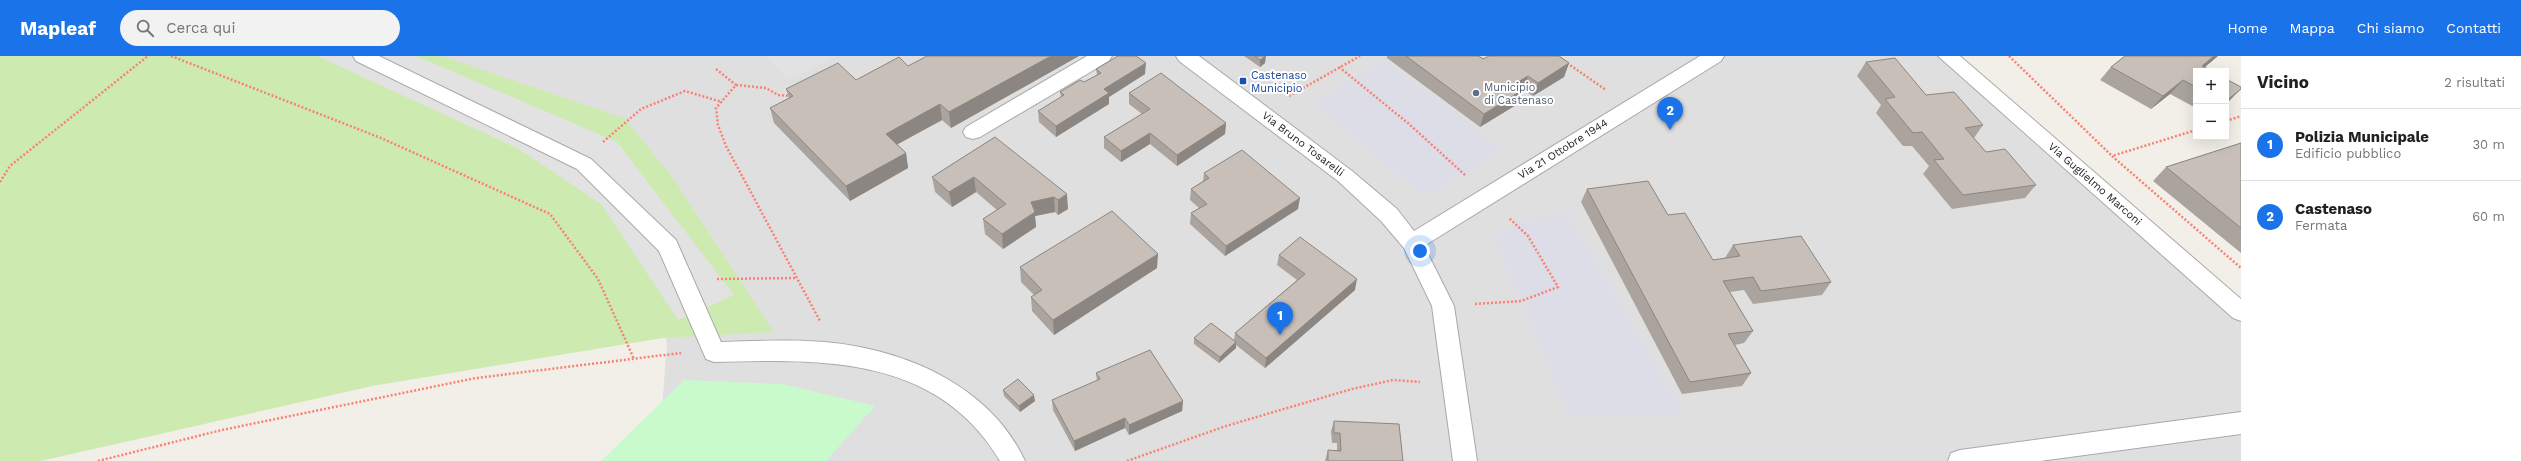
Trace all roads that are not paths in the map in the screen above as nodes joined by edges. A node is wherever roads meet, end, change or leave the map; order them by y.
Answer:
1 (363, 56) edge
2 (1102, 56) edge
3 (1186, 56) edge
4 (1712, 56) edge
5 (1948, 56) edge
6 (973, 132) dead end
7 (1412, 243) junction
8 (2241, 312) edge
9 (2241, 423) edge
10 (1013, 461) edge
11 (1464, 461) edge
12 (1960, 461) edge

1 - 10 street
2 - 6 street
3 - 7 street, Via Bruno Tosarelli
4 - 7 street, Via 21 Ottobre 1944
5 - 8 street, Via Guglielmo Marconi
7 - 11 street, Via Bruno Tosarelli
9 - 12 street

